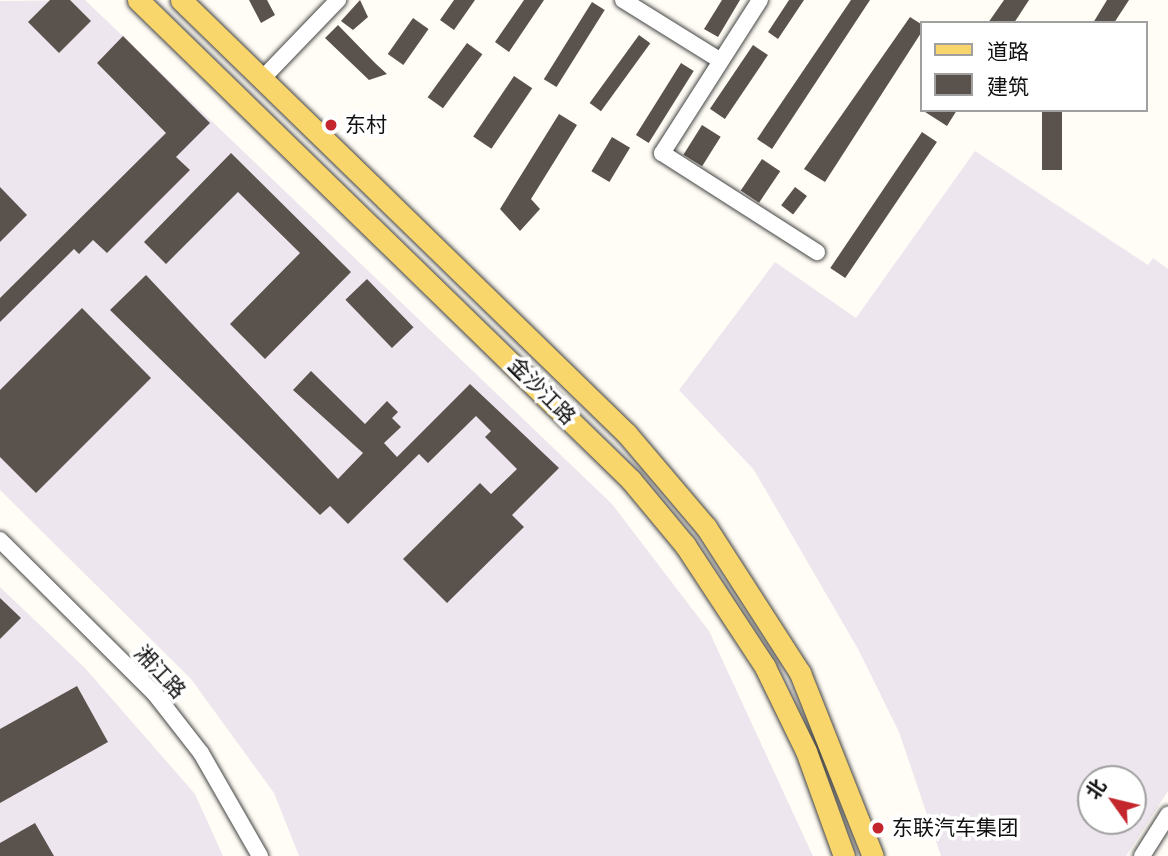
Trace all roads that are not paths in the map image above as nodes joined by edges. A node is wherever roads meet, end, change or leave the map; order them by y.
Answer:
1 (138, 0) edge
2 (181, 0) edge
3 (338, 0) edge
4 (623, 0) edge
5 (760, 0) edge
6 (720, 61) junction
7 (261, 79) junction
8 (817, 252) dead end
9 (0, 540) edge
10 (1168, 815) edge
11 (260, 856) edge
12 (844, 856) edge
13 (873, 856) edge
14 (1142, 856) edge

1 - 12 main road, 金沙江路
2 - 7 main road, 金沙江路
3 - 7 street
4 - 6 street
5 - 6 street
6 - 8 street
7 - 13 main road, 金沙江路
9 - 11 street, 湘江路
10 - 14 street

